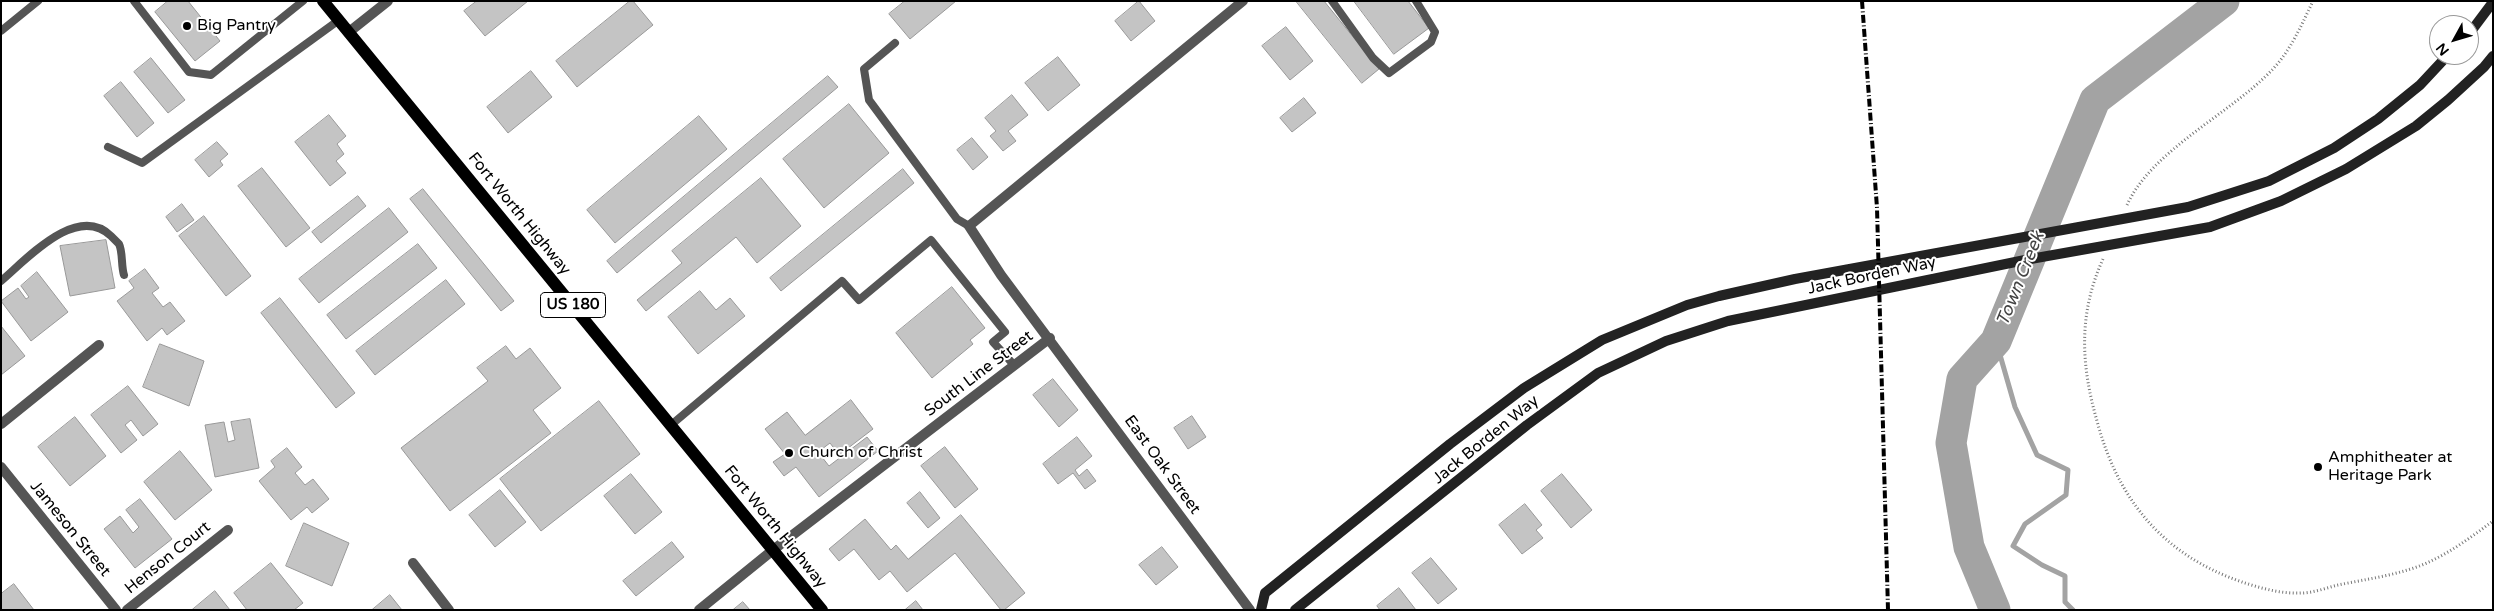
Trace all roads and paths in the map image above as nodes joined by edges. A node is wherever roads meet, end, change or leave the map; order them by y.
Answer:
1 (38, 1) edge
2 (134, 1) edge
3 (303, 1) edge
4 (323, 1) edge
5 (388, 1) edge
6 (1243, 1) edge
7 (1332, 1) edge
8 (1416, 1) edge
9 (2312, 1) edge
10 (2493, 2) edge
11 (339, 20) junction
12 (2479, 21) edge
13 (1, 31) edge
14 (349, 32) junction
15 (895, 43) dead end
16 (2493, 56) edge
17 (2438, 65) edge
18 (108, 147) dead end
19 (2124, 211) dead end
20 (970, 226) junction
21 (2104, 256) dead end
22 (124, 275) dead end
23 (1, 281) edge
24 (1050, 338) junction
25 (100, 345) dead end
26 (1014, 365) junction
27 (1, 424) edge
28 (671, 425) junction
29 (1, 467) edge
30 (2493, 521) edge
31 (228, 530) dead end
32 (773, 550) junction
33 (413, 563) dead end
34 (116, 610) edge
35 (127, 610) edge
36 (449, 610) edge
37 (700, 610) edge
38 (822, 610) edge
39 (1250, 610) edge
40 (1261, 610) edge
41 (1295, 610) edge

1 - 13 lane
2 - 3 lane
4 - 11 main road, Fort Worth Highway / US 180
5 - 14 street
6 - 20 street
7 - 8 lane
9 - 19 path
10 - 12 main road
11 - 14 main road, Fort Worth Highway / US 180
11 - 18 lane
14 - 28 main road, Fort Worth Highway / US 180
15 - 20 lane
16 - 41 main road, Jack Borden Way
17 - 40 main road, Jack Borden Way
20 - 24 street, South Line Street
21 - 30 path
22 - 23 lane
24 - 26 street, South Line Street
24 - 39 street, East Oak Street
25 - 27 street
26 - 28 lane
26 - 32 street, South Line Street
28 - 32 main road, Fort Worth Highway / US 180
29 - 34 street, Jameson Street
31 - 35 street, Henson Court
32 - 37 street, South Line Street
32 - 38 main road, Fort Worth Highway / US 180
33 - 36 street

